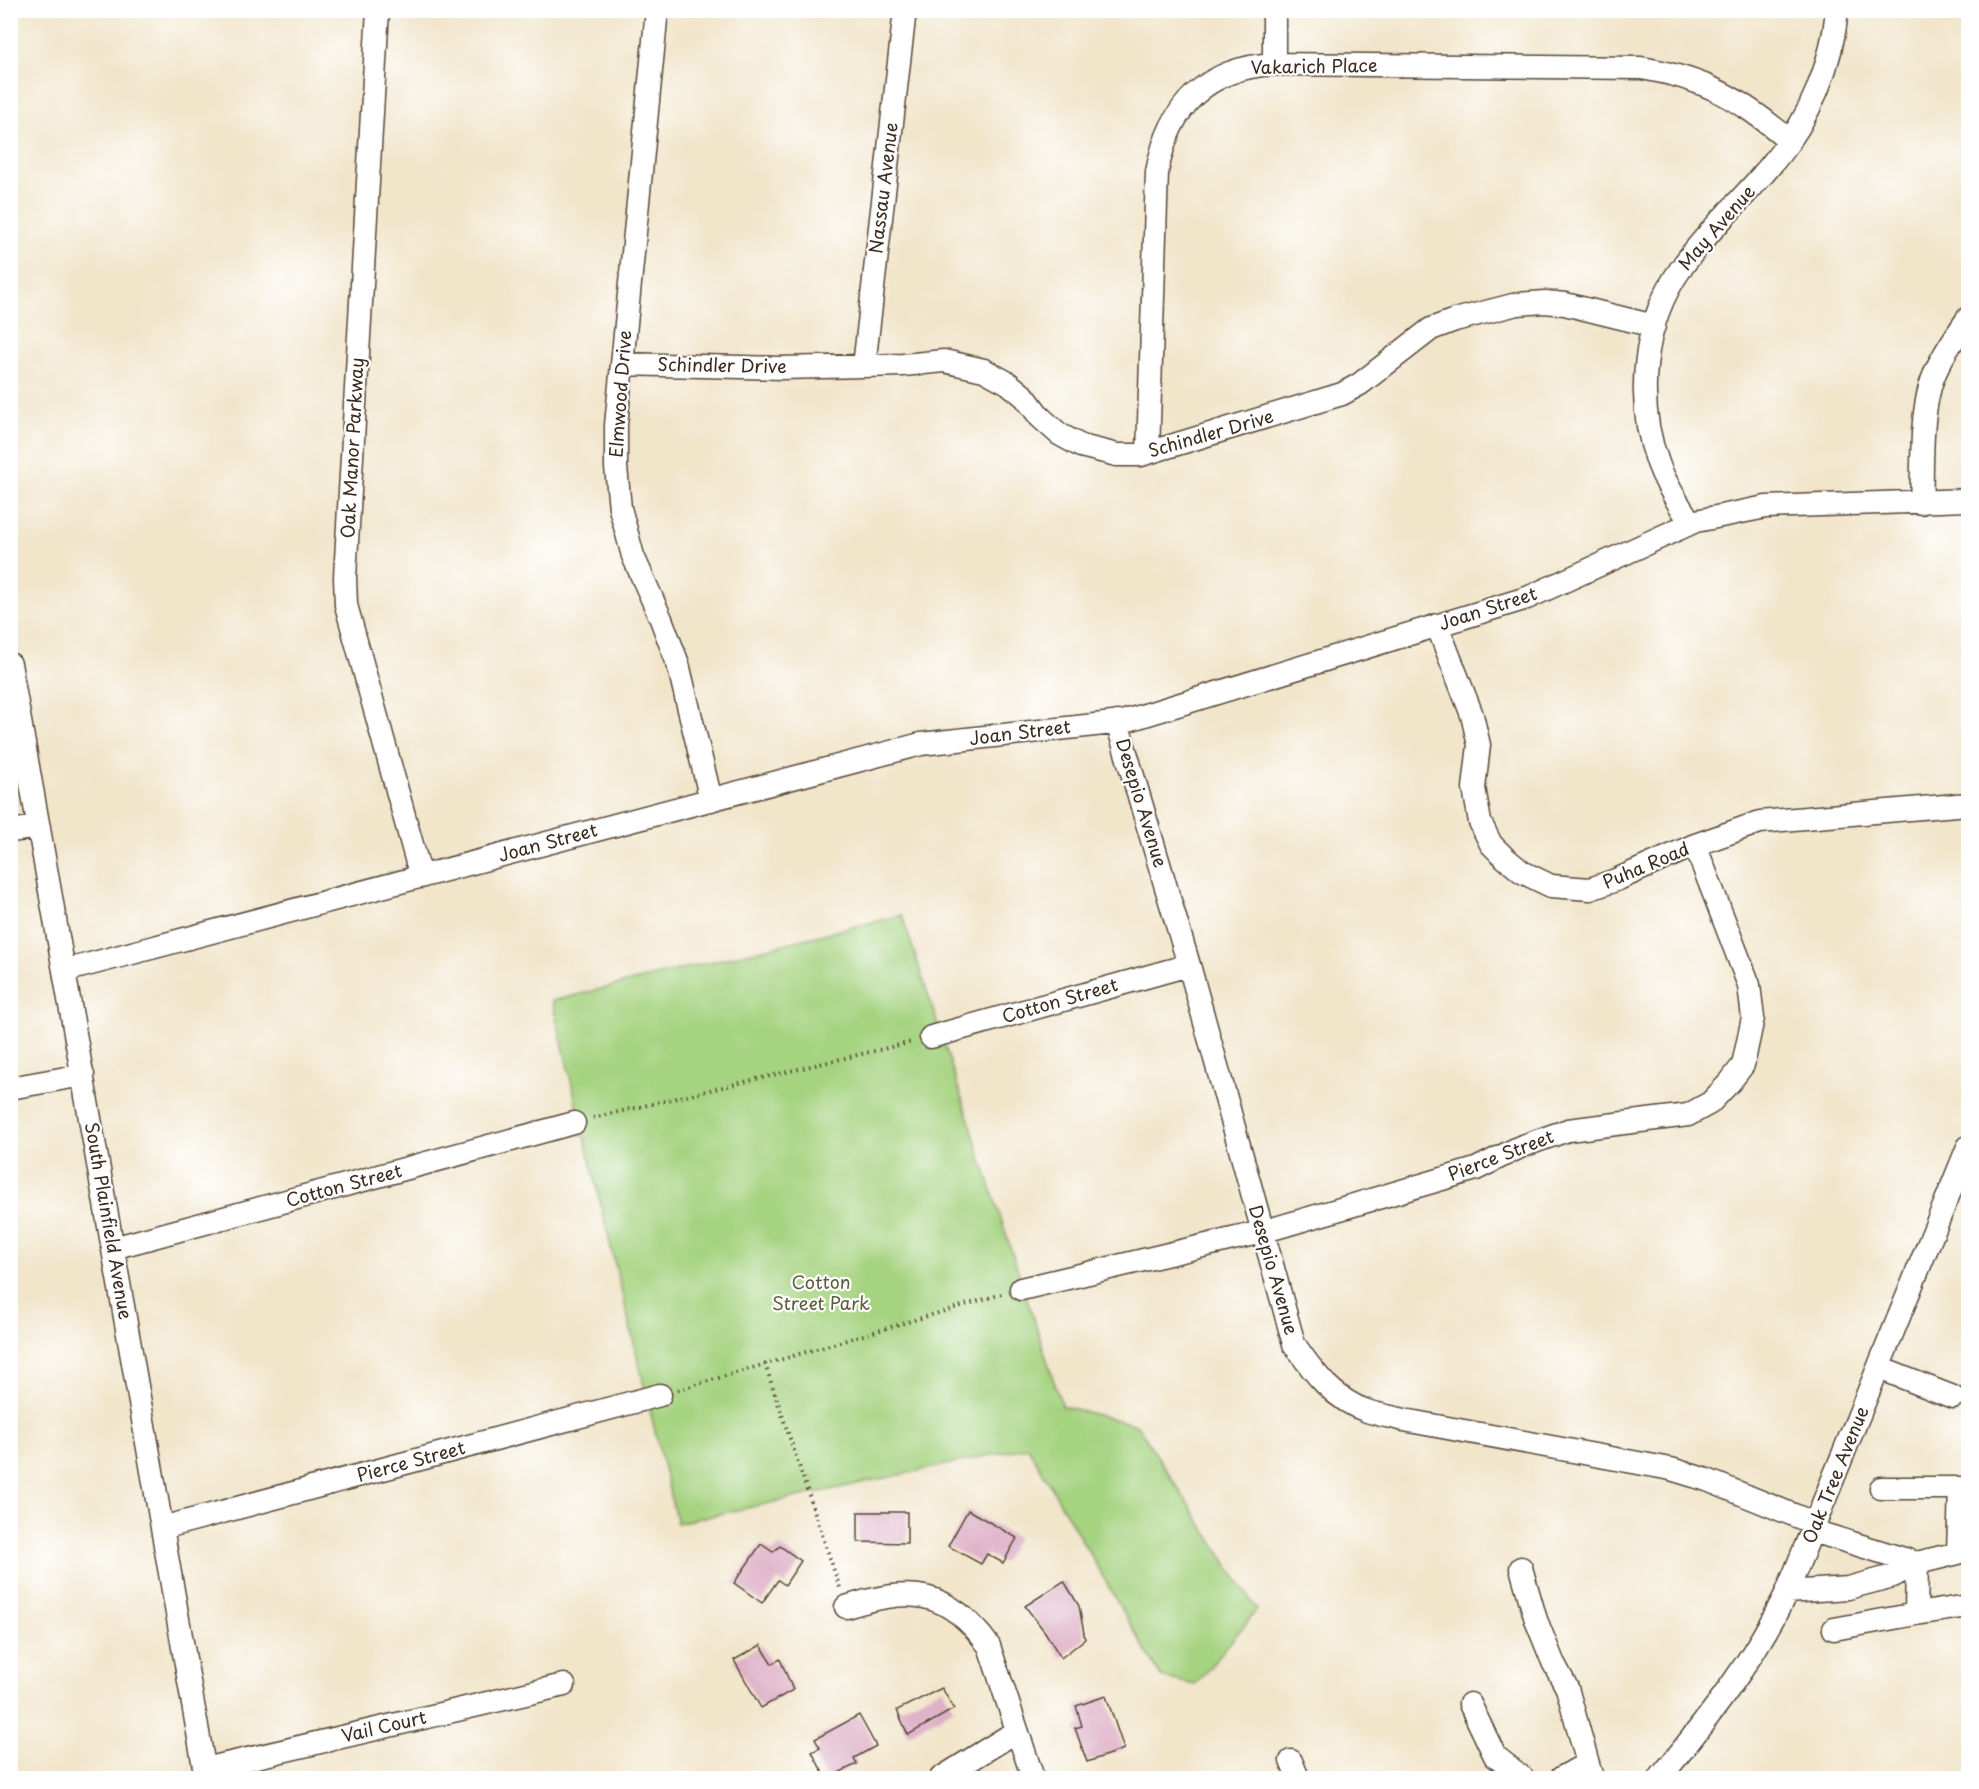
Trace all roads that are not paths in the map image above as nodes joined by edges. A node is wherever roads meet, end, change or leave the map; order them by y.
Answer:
1 (378, 10) edge
2 (657, 10) edge
3 (905, 10) edge
4 (1274, 10) edge
5 (1837, 10) edge
6 (1274, 64) junction
7 (1790, 141) junction
8 (1968, 318) edge
9 (1654, 326) junction
10 (622, 364) junction
11 (864, 366) junction
12 (1148, 453) junction
13 (1968, 500) edge
14 (1921, 503) junction
15 (1691, 523) junction
16 (1437, 626) junction
17 (10, 664) edge
18 (1116, 722) junction
19 (711, 800) junction
20 (1968, 804) edge
21 (39, 827) junction
22 (10, 831) edge
23 (1695, 845) junction
24 (421, 877) junction
25 (1189, 965) junction
26 (64, 971) junction
27 (931, 1037) road end
28 (83, 1076) junction
29 (10, 1088) edge
30 (574, 1123) road end
31 (1968, 1147) edge
32 (1963, 1173) edge
33 (1262, 1232) junction
34 (113, 1248) junction
35 (1021, 1289) road end
36 (1879, 1368) junction
37 (660, 1395) road end
38 (1953, 1397) dead end
39 (1881, 1488) dead end
40 (1964, 1488) edge
41 (1814, 1527) junction
42 (162, 1528) junction
43 (1963, 1552) edge
44 (1917, 1563) junction
45 (1521, 1568) dead end
46 (1787, 1592) junction
47 (1968, 1606) edge
48 (846, 1607) road end
49 (1916, 1614) junction
50 (1834, 1629) dead end
51 (564, 1684) dead end
52 (1470, 1704) dead end
53 (1017, 1731) junction
54 (1590, 1771) edge
55 (205, 1774) edge
56 (941, 1779) edge
57 (1033, 1779) edge
58 (1523, 1779) edge
59 (1561, 1779) edge
60 (1660, 1779) edge

1 - 24 street, Oak Manor Parkway
2 - 10 street, Elmwood Drive
3 - 11 street, Nassau Avenue
4 - 6 street
5 - 7 street, May Avenue
6 - 7 street, Vakarich Place
6 - 12 street, Vakarich Place
7 - 9 street, May Avenue
8 - 14 street
9 - 12 street, Schindler Drive
9 - 15 street, May Avenue
10 - 11 street, Schindler Drive
10 - 19 street, Elmwood Drive
11 - 12 street, Schindler Drive
13 - 14 street, Joan Street
14 - 15 street, Joan Street
15 - 16 street, Joan Street
16 - 18 street, Joan Street
16 - 23 street, Puha Road
17 - 21 street, South Plainfield Avenue
18 - 19 street, Joan Street
18 - 25 street, Desepio Avenue
19 - 24 street, Joan Street
20 - 23 street, Puha Road
21 - 22 street
21 - 26 street, South Plainfield Avenue
23 - 33 street, Pierce Street
24 - 26 street, Joan Street
25 - 27 street, Cotton Street
25 - 33 street, Desepio Avenue
26 - 28 street, South Plainfield Avenue
28 - 29 street
28 - 34 street, South Plainfield Avenue
30 - 34 street, Cotton Street
31 - 32 street, Oak Tree Avenue
32 - 36 street, Oak Tree Avenue
33 - 35 street, Pierce Street
33 - 41 street, Desepio Avenue
34 - 42 street, South Plainfield Avenue
36 - 38 street
36 - 41 street, Oak Tree Avenue
37 - 42 street, Pierce Street
39 - 40 street
40 - 43 street
41 - 44 street, Desepio Avenue
41 - 46 street, Oak Tree Avenue
42 - 55 street, South Plainfield Avenue
43 - 44 street
44 - 46 street
44 - 49 street
45 - 54 street
46 - 60 street, Oak Tree Avenue
47 - 49 street
48 - 53 street
49 - 50 street
51 - 55 street, Vail Court
52 - 58 street
53 - 56 street
53 - 57 street
54 - 59 street

